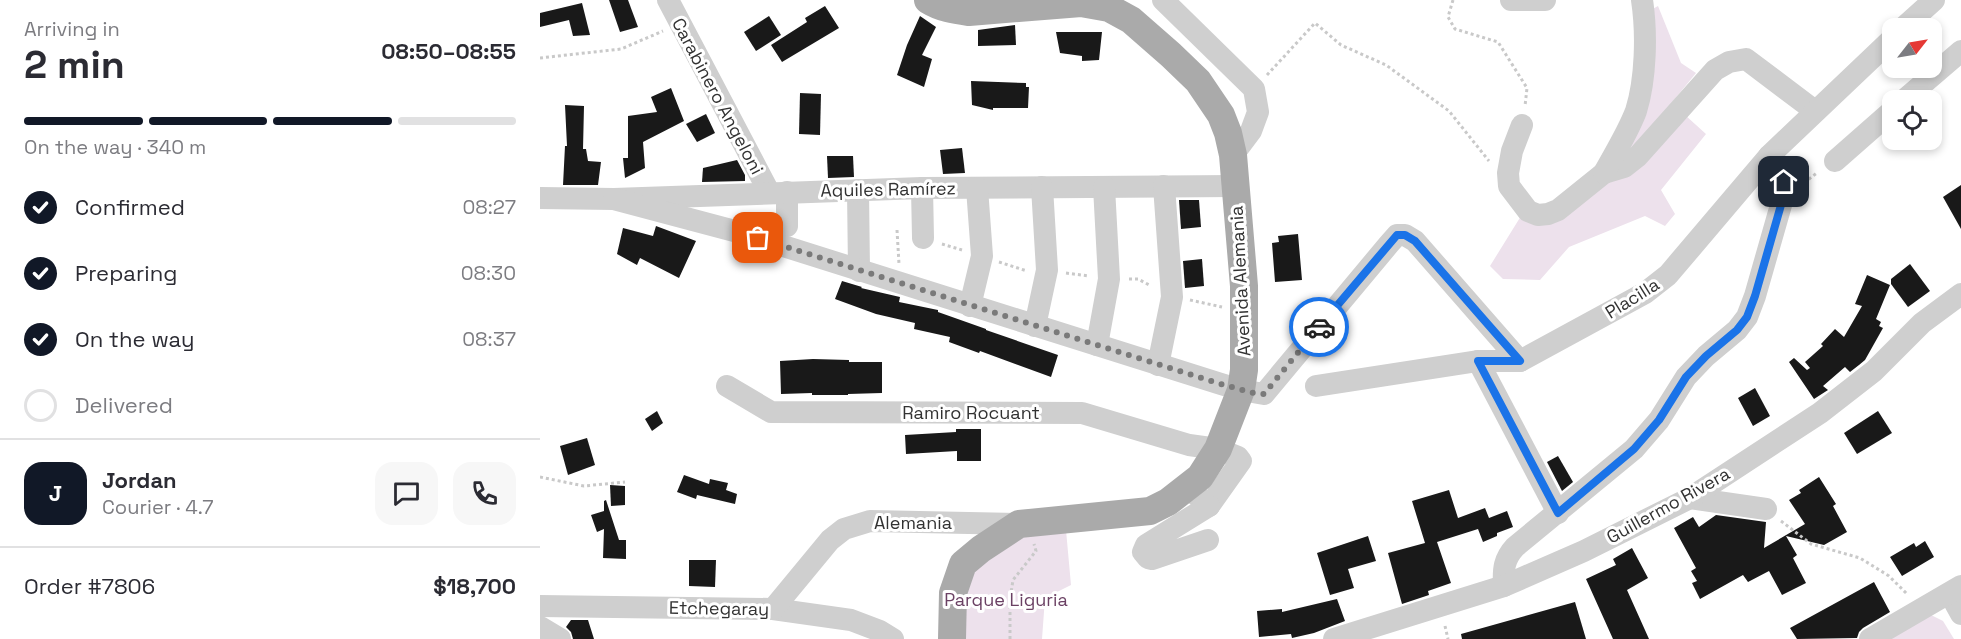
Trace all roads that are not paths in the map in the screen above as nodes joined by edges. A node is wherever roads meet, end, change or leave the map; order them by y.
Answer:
1 (668, 0) edge
2 (928, 0) edge
3 (1163, 0) edge
4 (1511, 0) edge
5 (1545, 0) edge
6 (1642, 0) edge
7 (1934, 0) edge
8 (1914, 18) edge
9 (1882, 48) edge
10 (1961, 51) edge
11 (1916, 90) edge
12 (1815, 111) junction
13 (1882, 120) edge
14 (1522, 125) road end
15 (1233, 155) junction
16 (1769, 156) junction
17 (1834, 161) road end
18 (1604, 173) junction
19 (1164, 186) junction
20 (1236, 186) junction
21 (1104, 187) junction
22 (922, 188) junction
23 (977, 188) junction
24 (1042, 188) junction
25 (858, 190) junction
26 (778, 192) junction
27 (540, 198) edge
28 (614, 199) junction
29 (788, 226) dead end
30 (923, 238) road end
31 (859, 271) junction
32 (1961, 294) edge
33 (970, 306) junction
34 (1035, 326) junction
35 (1097, 345) junction
36 (1478, 361) junction
37 (1520, 361) junction
38 (1158, 364) junction
39 (727, 386) dead end
40 (1316, 386) dead end
41 (1241, 390) junction
42 (1218, 449) junction
43 (1187, 487) junction
44 (1690, 498) junction
45 (1209, 506) junction
46 (1766, 509) road end
47 (1558, 513) junction
48 (1019, 524) junction
49 (1208, 540) dead end
50 (1504, 586) junction
51 (1955, 590) edge
52 (540, 606) edge
53 (773, 609) junction
54 (1961, 614) edge
55 (540, 627) edge
56 (560, 639) edge
57 (893, 639) edge
58 (952, 639) edge
59 (1334, 639) edge
60 (1870, 639) edge

1 - 26 street, Carabinero Angeloni
2 - 15 main road, Avenida Alemania
3 - 15 street
4 - 5 street
6 - 18 street
7 - 8 street
9 - 12 street, Placilla
10 - 11 street
12 - 16 street, Placilla
12 - 18 street
13 - 17 street
14 - 18 street
15 - 20 main road, Avenida Alemania
16 - 37 street, Placilla
16 - 47 street
19 - 20 street, Aquiles Ramírez
19 - 21 street, Aquiles Ramírez
19 - 38 street
20 - 41 main road, Avenida Alemania
21 - 24 street, Aquiles Ramírez
21 - 35 street
22 - 23 street, Aquiles Ramírez
22 - 25 street, Aquiles Ramírez
22 - 30 street
23 - 24 street, Aquiles Ramírez
23 - 33 street
24 - 34 street
25 - 26 street, Aquiles Ramírez
25 - 31 street
26 - 28 street, Aquiles Ramírez
26 - 29 street
27 - 28 street, Aquiles Ramírez
28 - 31 street
31 - 33 street
32 - 44 street, Guillermo Rivera
33 - 34 street
34 - 35 street
35 - 38 street
36 - 37 street, Placilla
36 - 40 street, Placilla
36 - 47 street
37 - 41 street
38 - 41 street
39 - 42 street, Ramiro Rocuant
41 - 42 main road, Avenida Alemania
42 - 43 main road, Avenida Alemania
42 - 45 street
43 - 45 street
43 - 48 main road, Avenida Alemania
44 - 46 street
44 - 50 street, Guillermo Rivera
45 - 49 street
47 - 50 street
48 - 53 street, Alemania
48 - 58 main road, Avenida Alemania
50 - 59 street, Guillermo Rivera
51 - 54 street
51 - 60 street
52 - 53 street, Etchegaray
53 - 57 street, Etchegaray
55 - 56 street

